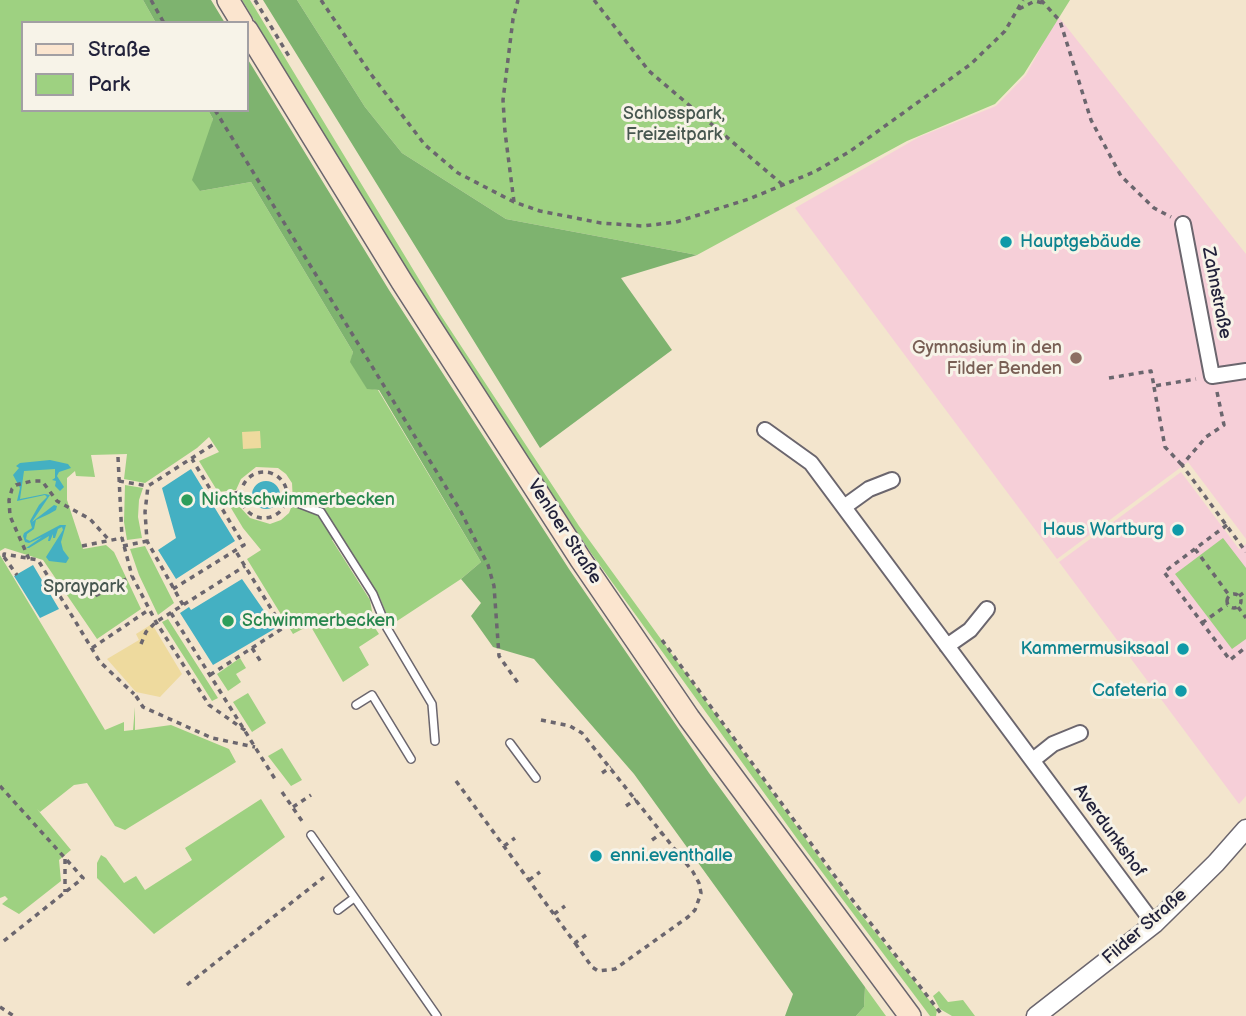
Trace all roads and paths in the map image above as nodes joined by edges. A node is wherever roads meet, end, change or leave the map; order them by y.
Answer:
1 (151, 0) edge
2 (228, 0) edge
3 (255, 0) edge
4 (321, 0) edge
5 (518, 0) edge
6 (1023, 0) edge
7 (593, 1) edge
8 (1042, 1) edge
9 (1019, 9) junction
10 (163, 21) edge
11 (241, 21) edge
12 (248, 32) edge
13 (291, 60) dead end
14 (216, 112) edge
15 (783, 185) junction
16 (514, 202) junction
17 (1184, 224) joint
18 (1246, 371) edge
19 (1212, 376) junction
20 (1109, 378) dead end
21 (1154, 386) junction
22 (765, 430) dead end
23 (214, 444) dead end
24 (118, 457) dead end
25 (192, 458) junction
26 (1182, 465) junction
27 (892, 480) dead end
28 (119, 481) junction
29 (148, 486) junction
30 (241, 492) junction
31 (215, 496) junction
32 (295, 502) dead end
33 (844, 507) junction
34 (1227, 526) junction
35 (121, 538) junction
36 (109, 540) junction
37 (147, 541) junction
38 (123, 545) junction
39 (82, 546) dead end
40 (1195, 549) junction
41 (235, 550) junction
42 (1246, 552) edge
43 (29, 559) junction
44 (245, 566) junction
45 (17, 575) dead end
46 (132, 576) junction
47 (90, 588) dead end
48 (173, 589) junction
49 (1246, 591) edge
50 (1229, 595) junction
51 (1239, 596) junction
52 (183, 605) junction
53 (1227, 605) junction
54 (1238, 607) junction
55 (987, 608) dead end
56 (150, 609) junction
57 (171, 613) junction
58 (1246, 618) edge
59 (156, 622) junction
60 (1202, 623) junction
61 (659, 636) dead end
62 (141, 644) dead end
63 (947, 646) junction
64 (92, 648) junction
65 (252, 648) junction
66 (1246, 648) edge
67 (261, 662) dead end
68 (210, 675) junction
69 (518, 683) dead end
70 (356, 705) dead end
71 (541, 720) dead end
72 (246, 731) junction
73 (1080, 733) dead end
74 (435, 741) dead end
75 (510, 743) dead end
76 (255, 747) junction
77 (411, 759) dead end
78 (1032, 760) junction
79 (611, 767) junction
80 (602, 773) dead end
81 (536, 778) dead end
82 (275, 779) dead end
83 (456, 781) dead end
84 (0, 786) edge
85 (282, 792) dead end
86 (312, 795) dead end
87 (636, 799) junction
88 (626, 806) dead end
89 (293, 807) junction
90 (1246, 829) edge
91 (663, 832) junction
92 (311, 835) joint
93 (515, 838) dead end
94 (652, 840) dead end
95 (504, 846) junction
96 (65, 857) junction
97 (334, 870) junction
98 (540, 872) dead end
99 (529, 880) junction
100 (65, 892) junction
101 (354, 898) junction
102 (565, 905) dead end
103 (338, 910) dead end
104 (554, 914) junction
105 (1154, 924) junction
106 (586, 935) dead end
107 (575, 943) junction
108 (0, 944) edge
109 (187, 985) dead end
110 (0, 1007) edge
111 (14, 1016) edge
112 (437, 1016) edge
113 (910, 1016) edge
114 (943, 1016) edge
115 (1035, 1016) edge

1 - 10 path
2 - 11 main road
3 - 13 path
4 - 16 path
5 - 16 path
6 - 9 path
7 - 15 path
8 - 9 path
8 - 17 path
9 - 15 path
12 - 113 main road, Venloer Straße
14 - 69 path
15 - 16 path
17 - 19 street, Zahnstraße
18 - 19 street
19 - 21 path
19 - 26 path
20 - 21 path
21 - 26 path
22 - 33 street, Averdunkshof
23 - 25 path
24 - 28 path
25 - 29 path
25 - 31 path
26 - 34 path
27 - 33 street
28 - 29 path
28 - 35 path
29 - 37 path
30 - 30 path
30 - 31 path
31 - 41 path
32 - 74 lane
33 - 63 street, Averdunkshof
34 - 40 path
34 - 42 path
35 - 36 path
35 - 38 path
36 - 39 path
36 - 43 path
37 - 38 path
37 - 48 path
38 - 46 path
40 - 50 path
40 - 60 path
41 - 44 path
41 - 48 path
43 - 45 path
43 - 64 path
44 - 52 path
44 - 65 path
46 - 47 path
46 - 56 path
48 - 52 path
49 - 51 path
50 - 51 path
50 - 53 path
51 - 54 path
52 - 57 path
53 - 54 path
53 - 60 path
54 - 58 path
55 - 63 street
56 - 59 path
56 - 64 path
57 - 59 path
57 - 68 path
59 - 62 path
59 - 72 path
60 - 66 path
61 - 114 path
63 - 78 street, Averdunkshof
64 - 76 path
65 - 67 path
65 - 68 path
68 - 72 path
70 - 77 lane
71 - 79 path
72 - 76 path
73 - 78 street
75 - 81 lane
76 - 82 path
78 - 105 street, Averdunkshof
79 - 80 path
79 - 87 path
83 - 95 path
84 - 96 path
85 - 89 path
86 - 89 path
87 - 88 path
87 - 91 path
89 - 92 path
90 - 105 street, Filder Straße
91 - 94 path
91 - 107 path
92 - 97 lane
93 - 95 path
95 - 99 path
96 - 100 path
96 - 100 path
97 - 101 lane
97 - 109 path
98 - 99 path
99 - 104 path
100 - 108 path
101 - 103 lane
101 - 112 lane
102 - 104 path
104 - 107 path
105 - 115 street, Filder Straße
106 - 107 path
110 - 111 path

